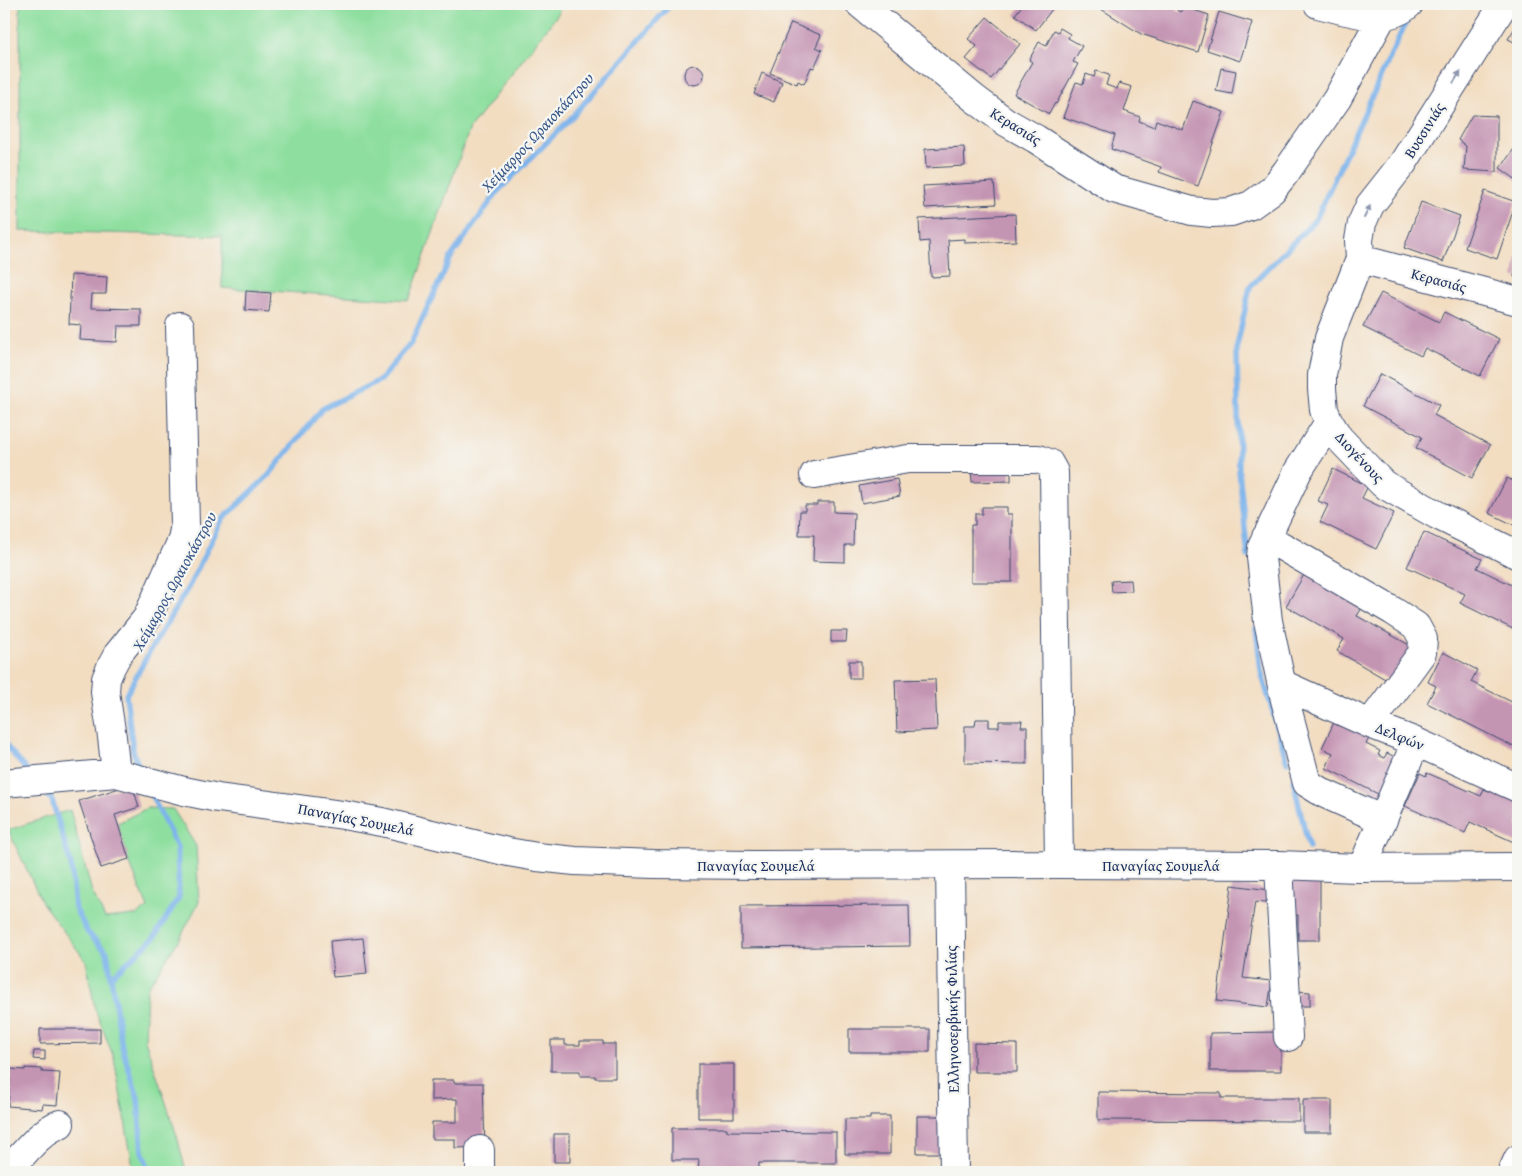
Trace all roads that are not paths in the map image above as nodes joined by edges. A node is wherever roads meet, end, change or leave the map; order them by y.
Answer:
1 (860, 4) edge
2 (1318, 4) edge
3 (1408, 4) edge
4 (1504, 4) edge
5 (1383, 15) junction
6 (1360, 259) junction
7 (1518, 301) edge
8 (180, 326) dead end
9 (1329, 422) junction
10 (814, 475) dead end
11 (1266, 537) junction
12 (1518, 555) edge
13 (1282, 684) junction
14 (1370, 724) junction
15 (1416, 742) junction
16 (136, 778) junction
17 (4, 783) edge
18 (1518, 788) edge
19 (1383, 820) junction
20 (1059, 864) junction
21 (950, 865) junction
22 (1279, 865) junction
23 (1518, 867) edge
24 (1362, 868) junction
25 (1288, 1037) dead end
26 (60, 1124) dead end
27 (1518, 1159) edge
28 (7, 1172) edge
29 (954, 1172) edge
30 (1512, 1172) edge

1 - 5 street, Κερασιάς
2 - 5 street
3 - 5 street
6 -> 4 street, Βυσσινιάς
6 - 7 street, Κερασιάς
6 - 9 street, Διογένους
8 - 16 street
9 - 11 street
9 - 12 street, Διογένους
10 - 20 street
11 - 13 street
11 - 14 street
13 - 14 street, Δελφών
13 - 19 street
14 - 15 street, Δελφών
15 - 18 street, Δελφών
15 - 19 street
16 - 17 street, Παναγίας Σουμελά
16 - 21 street, Παναγίας Σουμελά
19 - 24 street
20 - 21 street, Παναγίας Σουμελά
20 - 22 street, Παναγίας Σουμελά
21 - 29 street, Ελληνοσερβικής Φιλίας
22 - 24 street, Παναγίας Σουμελά
22 - 25 street
23 - 24 street, Παναγίας Σουμελά
26 - 28 street
27 - 30 street

